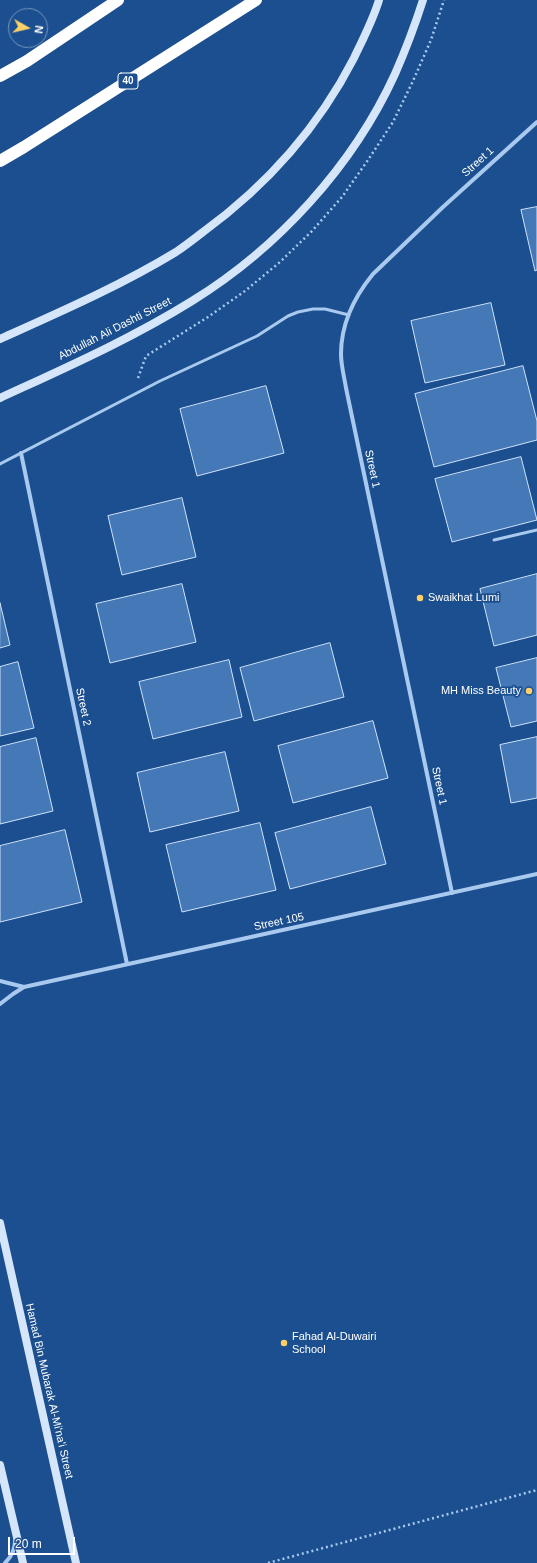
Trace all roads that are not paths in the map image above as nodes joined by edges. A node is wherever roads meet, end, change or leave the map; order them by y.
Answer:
1 (118, 0) edge
2 (256, 0) edge
3 (380, 0) edge
4 (423, 0) edge
5 (0, 76) edge
6 (537, 122) edge
7 (0, 161) edge
8 (349, 315) junction
9 (0, 339) edge
10 (0, 398) edge
11 (21, 453) junction
12 (0, 464) edge
13 (537, 530) edge
14 (494, 540) dead end
15 (537, 874) edge
16 (452, 892) junction
17 (127, 964) junction
18 (0, 981) edge
19 (24, 987) junction
20 (0, 1004) edge
21 (0, 1224) edge
22 (0, 1465) edge
23 (16, 1535) junction
24 (5, 1563) edge
25 (22, 1563) edge
26 (76, 1563) edge

1 - 5 highway
2 - 7 highway, 40
3 - 9 main road
4 - 10 main road, Abdullah Ali Dashti Street
6 - 8 street, Street 1
8 - 11 lane
8 - 16 street, Street 1
11 - 12 lane
11 - 17 street, Street 2
13 - 14 lane
15 - 16 street, Street 105
16 - 17 street, Street 105
17 - 19 street, Street 105
18 - 19 street, Street 105
19 - 20 street, Street 105
21 - 26 main road, Hamad Bin Mubarak Al-Mi'na'i Street
22 - 23 main road
23 - 24 street
23 - 25 main road

